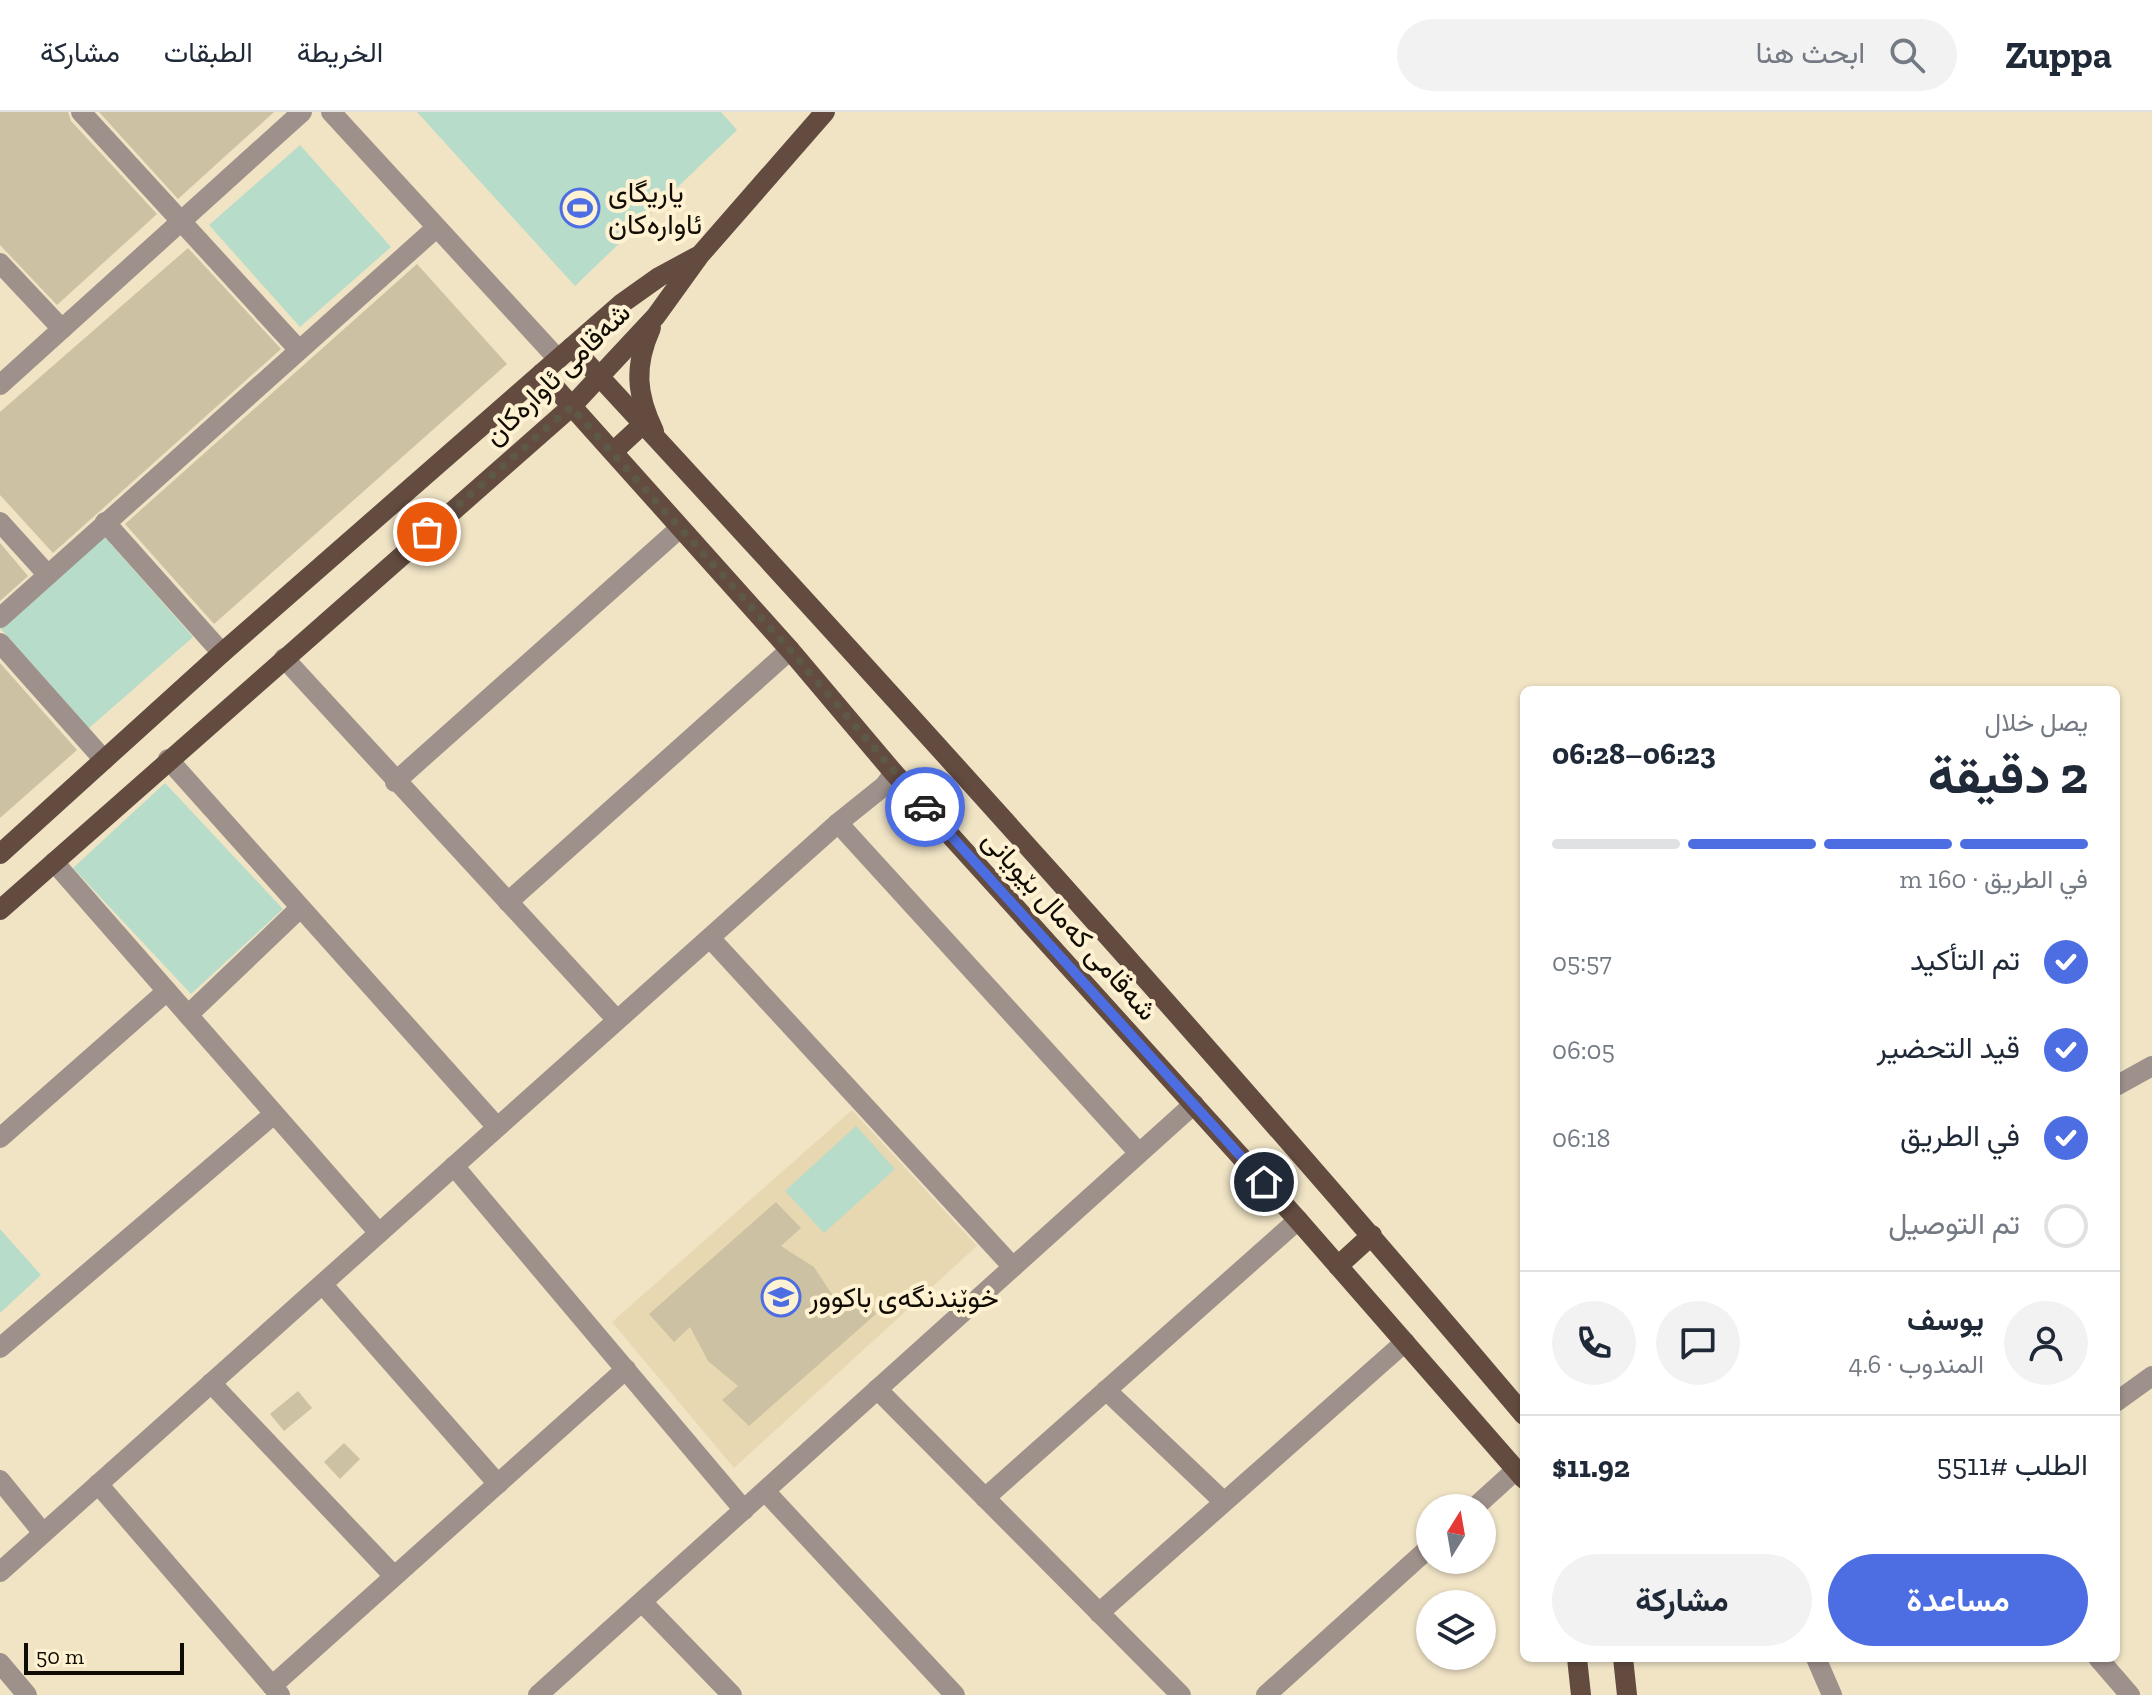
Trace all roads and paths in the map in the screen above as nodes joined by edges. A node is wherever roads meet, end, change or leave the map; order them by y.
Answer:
1 (81, 112) edge
2 (302, 112) edge
3 (331, 112) edge
4 (825, 112) edge
5 (179, 223) junction
6 (436, 228) junction
7 (700, 255) junction
8 (0, 263) edge
9 (656, 316) junction
10 (62, 329) junction
11 (299, 350) junction
12 (565, 353) junction
13 (542, 373) junction
14 (600, 378) junction
15 (0, 385) edge
16 (571, 407) junction
17 (642, 425) junction
18 (661, 445) junction
19 (614, 451) junction
20 (0, 522) edge
21 (105, 522) junction
22 (680, 528) junction
23 (47, 574) junction
24 (0, 618) edge
25 (0, 643) edge
26 (790, 650) junction
27 (222, 653) junction
28 (284, 658) junction
29 (168, 759) junction
30 (104, 760) junction
31 (894, 773) junction
32 (395, 782) junction
33 (838, 823) junction
34 (0, 854) edge
35 (54, 862) junction
36 (508, 902) junction
37 (299, 909) junction
38 (0, 910) edge
39 (710, 938) junction
40 (167, 991) junction
41 (188, 1015) junction
42 (617, 1020) junction
43 (2120, 1069) edge
44 (2148, 1074) edge
45 (2120, 1084) edge
46 (1194, 1104) junction
47 (274, 1114) junction
48 (497, 1127) junction
49 (0, 1138) edge
50 (1139, 1153) junction
51 (454, 1166) junction
52 (1298, 1220) junction
53 (379, 1233) junction
54 (1372, 1235) junction
55 (1338, 1266) junction
56 (1013, 1267) junction
57 (324, 1286) junction
58 (1405, 1342) junction
59 (0, 1348) edge
60 (626, 1369) junction
61 (2152, 1376) edge
62 (211, 1383) junction
63 (877, 1389) junction
64 (1106, 1390) junction
65 (2120, 1399) edge
66 (1520, 1410) edge
67 (1520, 1474) edge
68 (0, 1480) edge
69 (98, 1484) junction
70 (498, 1484) junction
71 (765, 1491) junction
72 (1493, 1494) edge
73 (985, 1498) junction
74 (1223, 1501) junction
75 (744, 1510) junction
76 (43, 1533) junction
77 (1416, 1560) edge
78 (0, 1572) edge
79 (394, 1576) junction
80 (642, 1602) junction
81 (1099, 1613) junction
82 (1577, 1662) edge
83 (1623, 1662) edge
84 (1818, 1662) edge
85 (2101, 1662) edge
86 (0, 1663) edge
87 (276, 1690) edge
88 (27, 1695) edge
89 (538, 1695) edge
90 (732, 1695) edge
91 (955, 1695) edge
92 (1181, 1695) edge
93 (1266, 1695) edge
94 (1581, 1695) edge
95 (1627, 1695) edge
96 (1832, 1695) edge
97 (2130, 1695) edge

1 - 5 street
2 - 5 street
3 - 6 street
4 - 7 main road
5 - 10 street
5 - 11 street
6 - 11 street
6 - 12 street
7 - 9 main road, شەقامی ئاوارەکان
7 - 12 main road, شەقامی ئاوارەکان
8 - 10 street
9 - 14 main road, شەقامی ئاوارەکان
9 - 18 main road
10 - 15 street
11 - 21 street
12 - 13 main road, شەقامی ئاوارەکان
12 - 14 main road, شەقامی کەمال بێویانی
13 - 16 main road, شەقامی کەمال بێویانی
13 - 27 main road, شەقامی ئاوارەکان
14 - 16 main road, شەقامی ئاوارەکان
14 - 17 main road, شەقامی کەمال بێویانی
16 - 19 main road, شەقامی کەمال بێویانی
16 - 28 main road, شەقامی ئاوارەکان
17 - 18 main road, شەقامی کەمال بێویانی
17 - 19 main road
18 - 54 main road, شەقامی کەمال بێویانی
19 - 22 main road, شەقامی کەمال بێویانی
20 - 23 street
21 - 23 street
21 - 27 street
22 - 26 main road, شەقامی کەمال بێویانی
22 - 32 street
23 - 24 street
25 - 30 street
26 - 31 main road, شەقامی کەمال بێویانی
26 - 36 street
27 - 30 main road, شەقامی ئاوارەکان
28 - 29 main road, شەقامی ئاوارەکان
28 - 32 street
29 - 35 main road, شەقامی ئاوارەکان
29 - 37 street
30 - 34 main road, شەقامی ئاوارەکان
31 - 33 street
31 - 46 main road, شەقامی کەمال بێویانی
32 - 36 street
33 - 39 street
33 - 50 street
35 - 38 main road, شەقامی ئاوارەکان
35 - 40 street
36 - 42 street
37 - 41 street
37 - 48 street
39 - 42 street
39 - 56 street
40 - 41 street
40 - 49 street
41 - 47 street
42 - 48 street
43 - 44 street
44 - 45 street
46 - 50 street
46 - 52 main road, شەقامی کەمال بێویانی
47 - 53 street
47 - 59 street
48 - 51 street
50 - 56 street
51 - 53 street
51 - 60 street
52 - 55 main road, شەقامی کەمال بێویانی
52 - 64 street
53 - 57 street
54 - 55 main road
54 - 66 main road, شەقامی کەمال بێویانی
55 - 58 main road, شەقامی کەمال بێویانی
56 - 63 street
57 - 62 street
57 - 70 street
58 - 67 main road, شەقامی کەمال بێویانی
58 - 74 street
60 - 70 street
60 - 75 street
61 - 65 street
62 - 69 street
62 - 79 street
63 - 71 street
63 - 73 street
64 - 73 street
64 - 74 street
67 - 72 street
68 - 76 street
69 - 76 street
69 - 87 street
70 - 79 street
71 - 75 street
71 - 91 street
73 - 81 street
74 - 81 street
75 - 80 street
76 - 78 street
77 - 93 street
79 - 87 street
80 - 89 street
80 - 90 street
81 - 92 street
82 - 94 main road
83 - 95 main road
84 - 96 street
85 - 97 street
86 - 88 street

